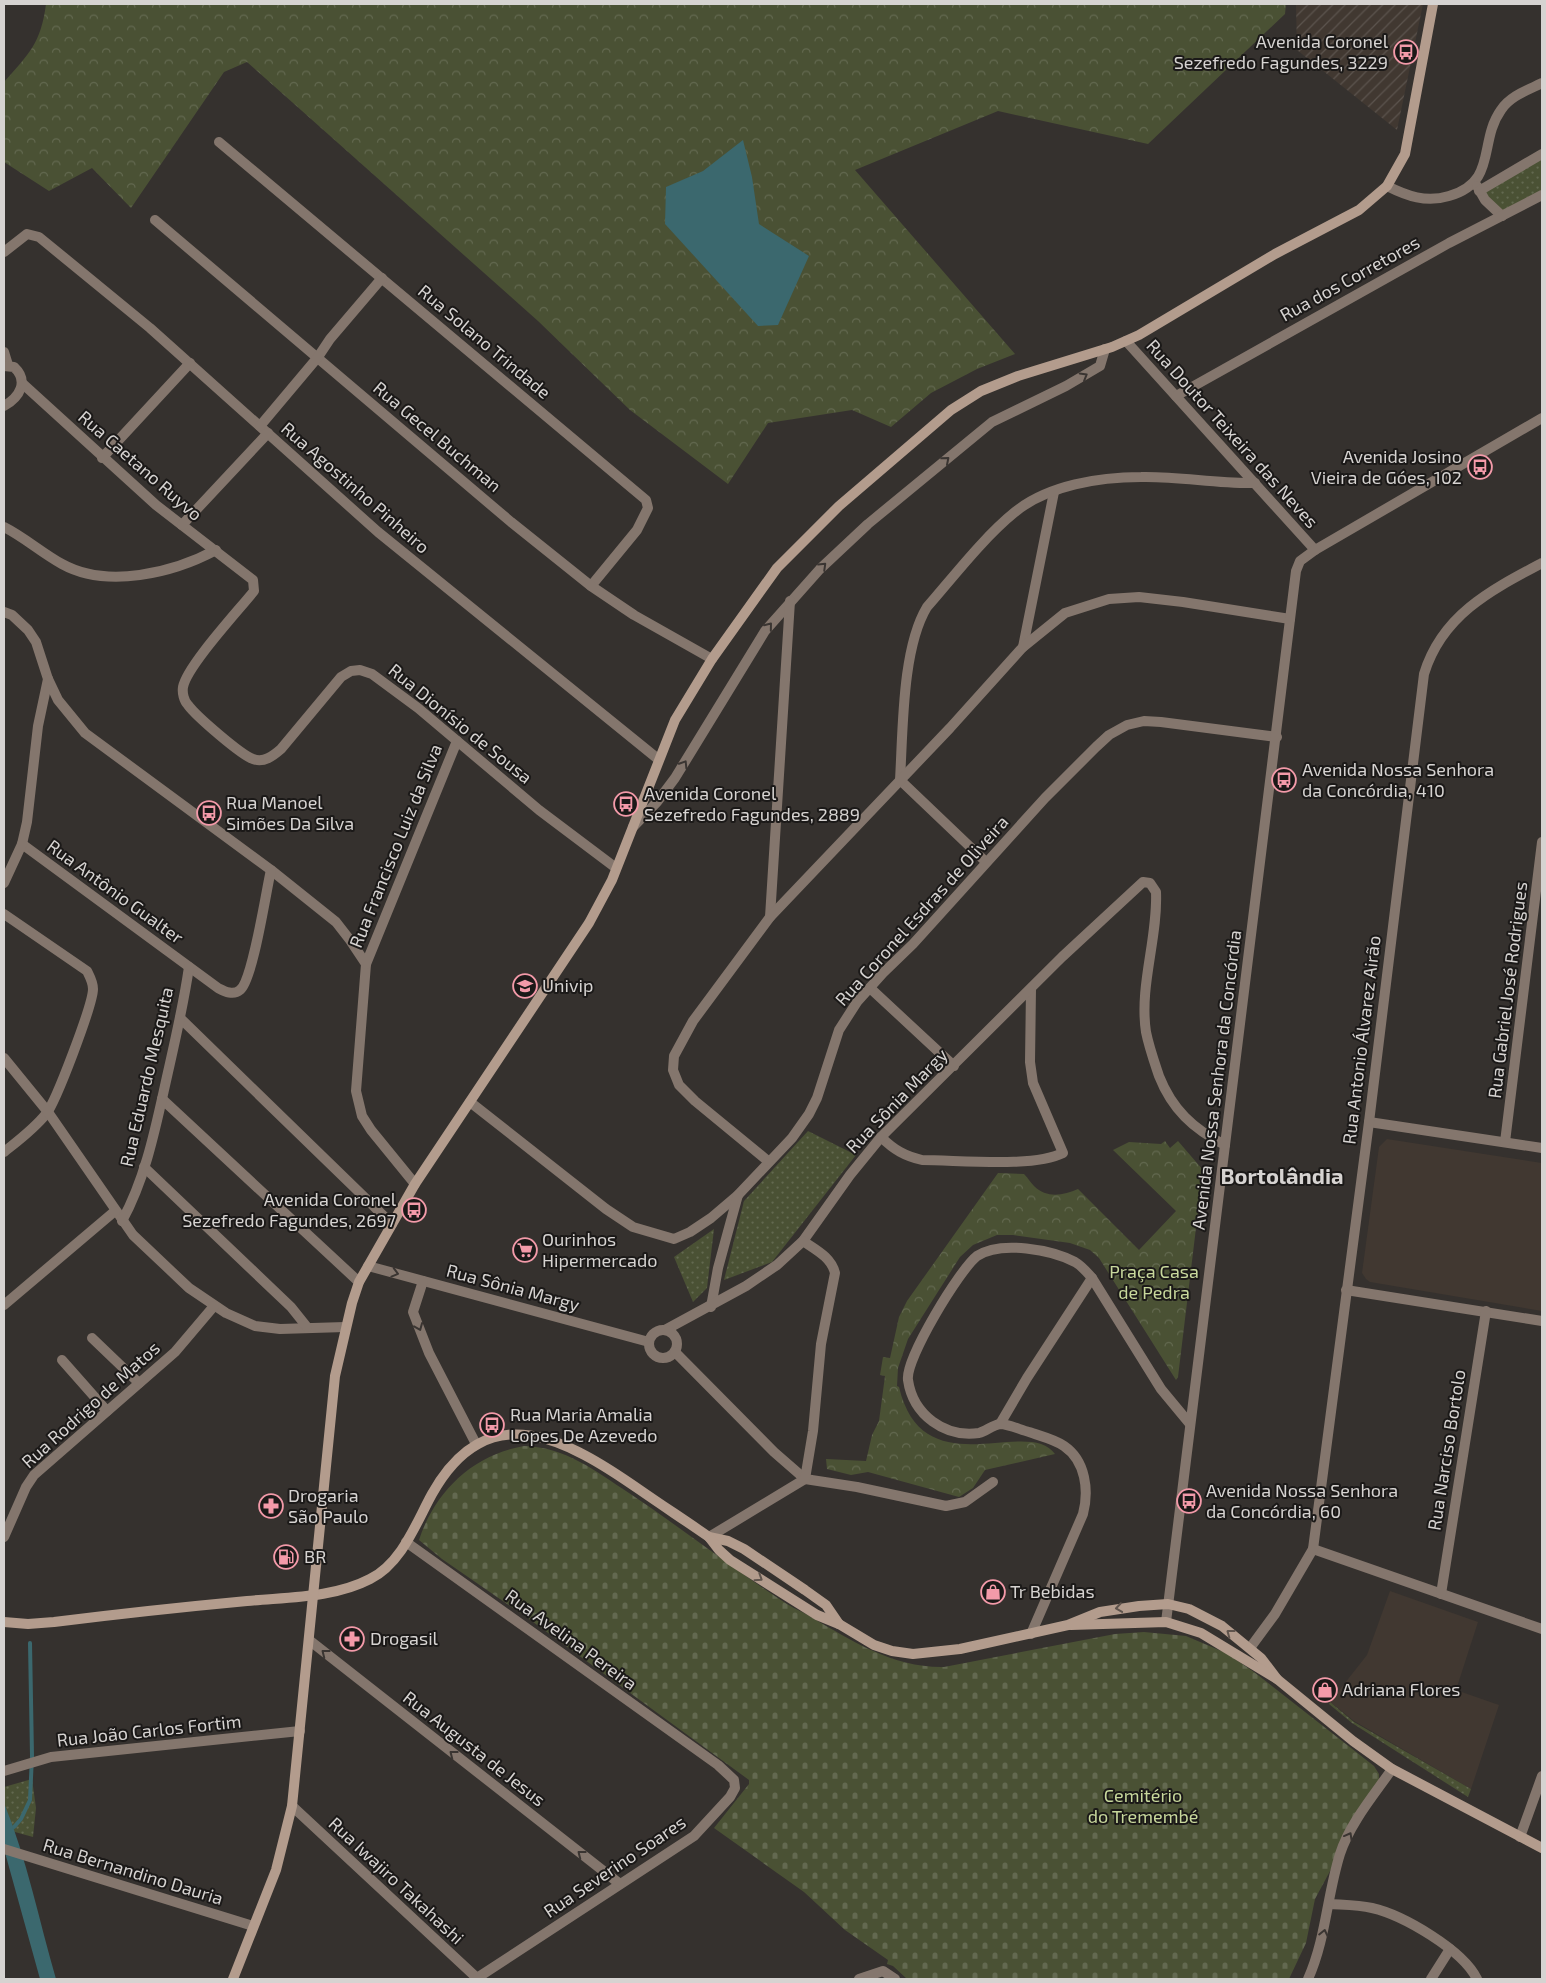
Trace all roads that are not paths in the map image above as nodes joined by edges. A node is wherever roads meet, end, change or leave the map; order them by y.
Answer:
1 (1433, 4) edge
2 (1542, 83) edge
3 (219, 142) dead end
4 (1542, 154) edge
5 (1387, 186) junction
6 (1477, 187) junction
7 (1542, 195) edge
8 (1502, 216) junction
9 (155, 220) dead end
10 (4, 252) edge
11 (382, 278) junction
12 (1126, 341) junction
13 (1105, 350) junction
14 (4, 352) edge
15 (318, 358) junction
16 (190, 363) junction
17 (6, 365) edge
18 (23, 384) junction
19 (1176, 396) junction
20 (4, 406) edge
21 (1542, 418) edge
22 (264, 429) junction
23 (102, 458) junction
24 (1255, 483) junction
25 (1054, 492) junction
26 (182, 525) junction
27 (4, 527) edge
28 (216, 550) junction
29 (1314, 550) junction
30 (1542, 563) edge
31 (591, 586) junction
32 (254, 592) joint
33 (790, 601) junction
34 (4, 612) edge
35 (1290, 619) junction
36 (1023, 647) junction
37 (712, 659) junction
38 (48, 679) junction
39 (1277, 737) junction
40 (457, 741) junction
41 (658, 759) junction
42 (900, 780) junction
43 (631, 829) junction
44 (1542, 842) edge
45 (22, 844) junction
46 (986, 862) junction
47 (616, 868) junction
48 (271, 870) junction
49 (4, 883) edge
50 (4, 914) edge
51 (770, 917) junction
52 (366, 964) junction
53 (189, 967) junction
54 (870, 988) junction
55 (1031, 989) junction
56 (180, 1018) junction
57 (4, 1058) edge
58 (954, 1066) junction
59 (162, 1099) junction
60 (470, 1102) junction
61 (48, 1112) junction
62 (1369, 1122) junction
63 (881, 1137) junction
64 (1505, 1142) junction
65 (1225, 1145) junction
66 (1542, 1148) edge
67 (4, 1152) edge
68 (768, 1161) junction
69 (144, 1167) junction
70 (416, 1184) junction
71 (738, 1195) junction
72 (115, 1211) junction
73 (122, 1221) junction
74 (392, 1224) junction
75 (803, 1241) junction
76 (368, 1266) junction
77 (1092, 1278) junction
78 (423, 1280) junction
79 (359, 1282) junction
80 (1346, 1290) junction
81 (4, 1305) edge
82 (214, 1306) junction
83 (711, 1307) junction
84 (1486, 1311) junction
85 (1542, 1321) edge
86 (307, 1327) junction
87 (345, 1327) junction
88 (665, 1330) junction
89 (92, 1338) dead end
90 (649, 1342) junction
91 (674, 1352) junction
92 (62, 1360) dead end
93 (139, 1383) junction
94 (107, 1410) junction
95 (1000, 1424) junction
96 (1190, 1424) junction
97 (476, 1444) junction
98 (805, 1479) junction
99 (993, 1482) dead end
100 (4, 1537) edge
101 (709, 1537) junction
102 (406, 1542) junction
103 (1313, 1549) junction
104 (313, 1594) junction
105 (1441, 1594) junction
106 (1168, 1604) junction
107 (4, 1622) edge
108 (1166, 1622) junction
109 (839, 1624) junction
110 (1068, 1625) junction
111 (1542, 1629) edge
112 (1031, 1634) junction
113 (309, 1640) junction
114 (1250, 1648) junction
115 (1277, 1679) junction
116 (300, 1731) junction
117 (718, 1765) joint
118 (1392, 1769) junction
119 (4, 1771) edge
120 (1542, 1776) edge
121 (292, 1806) junction
122 (1520, 1837) junction
123 (1542, 1848) edge
124 (4, 1849) edge
125 (620, 1884) junction
126 (1330, 1904) junction
127 (253, 1926) junction
128 (1450, 1949) junction
129 (233, 1979) edge
130 (478, 1979) edge
131 (859, 1979) edge
132 (895, 1979) edge
133 (1308, 1979) edge
134 (1431, 1979) edge
135 (1477, 1979) edge

1 - 5 main road
2 - 6 street
3 - 11 street, Rua Solano Trindade
4 - 6 street
5 - 6 street
5 - 12 main road
6 - 8 street
7 - 8 street, Rua dos Corretores
8 - 19 street, Rua dos Corretores
9 - 15 street, Rua Gecel Buchman
10 - 16 street, Rua Agostinho Pinheiro
11 - 15 street
11 - 31 street, Rua Solano Trindade
12 - 13 main road
12 - 19 street, Rua Doutor Teixeira das Neves
33 -> 13 street
13 - 37 main road
14 - 17 street
15 - 22 street
15 - 31 street, Rua Gecel Buchman
16 - 22 street, Rua Agostinho Pinheiro
16 - 23 street
17 - 18 street, Rua Caetano Ruyvo
18 - 20 street
18 - 23 street, Rua Caetano Ruyvo
19 - 24 street, Rua Doutor Teixeira das Neves
21 - 29 street, Avenida Nossa Senhora da Concórdia
22 - 26 street
22 - 41 street, Rua Agostinho Pinheiro
23 - 26 street, Rua Caetano Ruyvo
24 - 25 street
24 - 29 street, Rua Doutor Teixeira das Neves
25 - 36 street
25 - 42 street
26 - 28 street, Rua Caetano Ruyvo
27 - 28 street
28 - 32 street, Rua Caetano Ruyvo
29 - 35 street, Avenida Nossa Senhora da Concórdia
30 - 62 street, Rua Antonio Álvarez Airão
31 - 37 street, Rua Gecel Buchman
32 - 40 street, Rua Dionísio de Sousa
43 -> 33 street
33 - 51 street
34 - 38 street
35 - 36 street
35 - 39 street, Avenida Nossa Senhora da Concórdia
36 - 42 street
37 - 41 main road
38 - 45 street
38 - 48 street
39 - 46 street, Rua Coronel Esdras de Oliveira
39 - 65 street, Avenida Nossa Senhora da Concórdia
40 - 47 street, Rua Dionísio de Sousa
40 - 52 street, Rua Francisco Luiz da Silva
41 - 43 main road
42 - 46 street
42 - 51 street
43 - 47 main road
44 - 64 street, Rua Gabriel José Rodrigues
45 - 49 street
45 - 53 street, Rua Antônio Gualter
46 - 54 street, Rua Coronel Esdras de Oliveira
47 - 60 main road
48 - 52 street
48 - 53 street, Rua Antônio Gualter
50 - 61 street
51 - 68 street
52 - 70 street
53 - 56 street, Rua Eduardo Mesquita
54 - 58 street
54 - 68 street, Rua Coronel Esdras de Oliveira
55 - 58 street, Rua Sônia Margy
55 - 63 street
55 - 65 street, Rua Sônia Margy
56 - 59 street, Rua Eduardo Mesquita
56 - 74 street
57 - 61 street
58 - 63 street, Rua Sônia Margy
59 - 69 street, Rua Eduardo Mesquita
59 - 79 street
60 - 70 main road
60 - 71 street, Rua Coronel Esdras de Oliveira
61 - 67 street
61 - 72 street
62 - 64 street
62 - 80 street, Rua Antonio Álvarez Airão
63 - 75 street, Rua Sônia Margy
64 - 66 street
65 - 96 street, Avenida Nossa Senhora da Concórdia
68 - 71 street, Rua Coronel Esdras de Oliveira
69 - 73 street, Rua Eduardo Mesquita
69 - 86 street
70 - 74 main road
71 - 83 street
72 - 73 street
72 - 81 street
73 - 82 street
74 - 76 main road
75 - 83 street, Rua Sônia Margy
75 - 98 street
76 -> 78 street, Rua Sônia Margy
76 - 79 main road
77 - 95 street
77 - 95 street
77 - 96 street
78 - 90 street, Rua Sônia Margy
78 -> 97 street
79 - 87 main road
80 - 84 street
80 - 103 street, Rua Antonio Álvarez Airão
82 - 86 street
82 - 93 street, Rua Rodrigo de Matos
83 - 88 street, Rua Sônia Margy
84 - 85 street
84 - 105 street, Rua Narciso Bortolo
86 - 87 street
87 - 104 main road
88 - 90 street, Rua Sônia Margy
88 - 91 street
89 - 93 street
90 - 91 street, Rua Sônia Margy
91 - 98 street
92 - 94 street
93 - 94 street, Rua Rodrigo de Matos
94 - 100 street, Rua Rodrigo de Matos
95 - 112 street
96 - 106 street, Avenida Nossa Senhora da Concórdia
97 - 101 main road
97 - 102 main road
98 - 99 street
98 - 101 street
101 -> 109 main road
101 - 109 main road
102 - 104 main road
102 - 117 street, Rua Avelina Pereira
103 - 105 street
103 - 114 street, Rua Antonio Álvarez Airão
104 - 107 main road
104 - 113 main road
105 - 111 street
106 - 108 street, Avenida Nossa Senhora da Concórdia
106 -> 110 main road
114 -> 106 main road
108 - 110 main road
108 - 115 main road
109 - 112 main road
110 - 112 main road
113 - 116 main road
125 -> 113 street, Rua Augusta de Jesus
114 - 115 main road
115 - 118 main road
116 - 119 street, Rua João Carlos Fortim
116 - 121 main road
117 - 125 street, Rua Severino Soares
118 - 122 main road
126 -> 118 street
120 - 122 street
121 - 127 main road
121 - 130 street, Rua Iwajiro Takahashi
122 - 123 main road
124 - 127 street, Rua Bernandino Dauria
125 - 130 street, Rua Severino Soares
126 - 128 street
133 -> 126 street
127 - 129 main road
128 - 134 street
128 - 135 street
131 - 132 street

